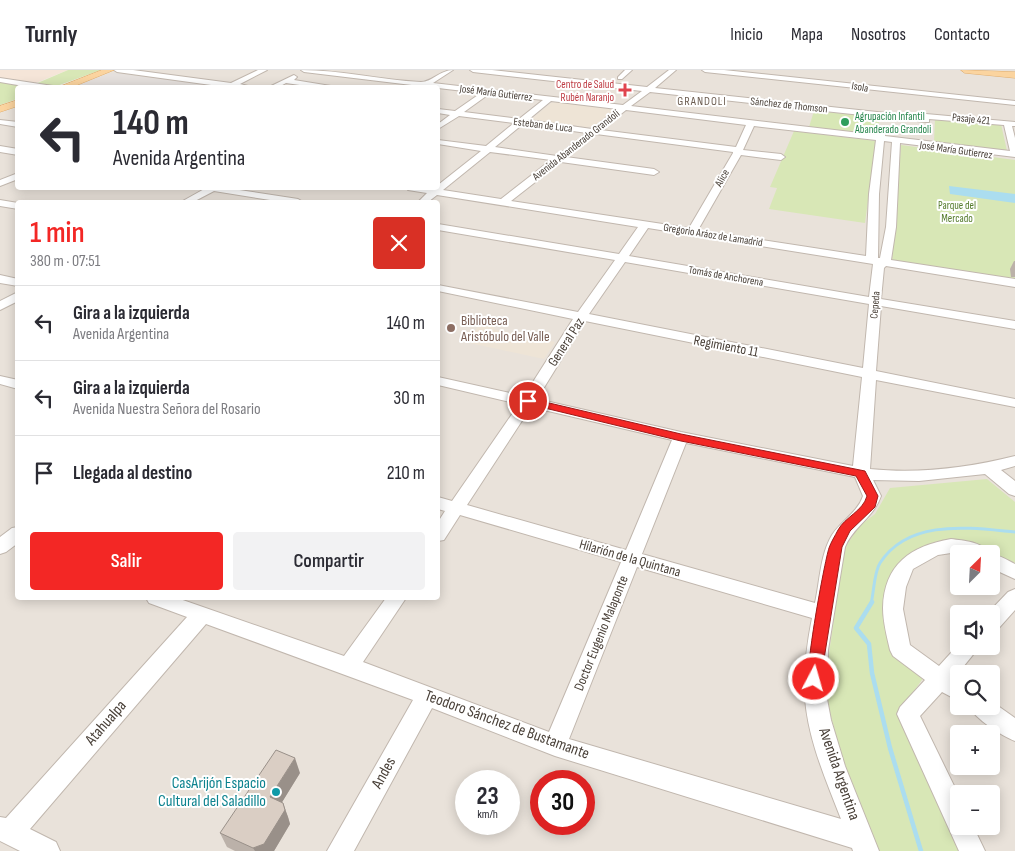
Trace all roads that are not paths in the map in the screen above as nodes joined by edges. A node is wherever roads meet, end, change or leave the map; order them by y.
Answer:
1 (110, 70) edge
2 (116, 70) edge
3 (264, 70) edge
4 (304, 70) edge
5 (308, 70) edge
6 (384, 70) edge
7 (450, 70) edge
8 (472, 70) edge
9 (629, 70) edge
10 (673, 70) edge
11 (679, 70) edge
12 (705, 70) edge
13 (965, 70) edge
14 (136, 71) edge
15 (337, 72) edge
16 (485, 72) junction
17 (724, 72) junction
18 (196, 73) dead end
19 (411, 74) dead end
20 (586, 74) dead end
21 (1015, 74) edge
22 (181, 78) junction
23 (369, 78) junction
24 (542, 78) junction
25 (620, 78) dead end
26 (718, 79) dead end
27 (0, 80) edge
28 (562, 80) junction
29 (286, 81) junction
30 (397, 83) edge
31 (357, 84) dead end
32 (534, 84) dead end
33 (576, 84) junction
34 (33, 85) edge
35 (68, 85) edge
36 (224, 85) edge
37 (232, 85) edge
38 (277, 85) edge
39 (317, 85) edge
40 (414, 85) edge
41 (425, 85) edge
42 (555, 86) dead end
43 (853, 86) junction
44 (440, 87) edge
45 (459, 88) junction
46 (527, 90) dead end
47 (651, 90) junction
48 (487, 92) junction
49 (565, 94) dead end
50 (852, 94) dead end
51 (519, 96) junction
52 (548, 96) junction
53 (815, 99) dead end
54 (558, 100) junction
55 (15, 103) edge
56 (886, 103) junction
57 (1015, 103) edge
58 (682, 104) junction
59 (0, 109) edge
60 (627, 109) junction
61 (722, 109) junction
62 (440, 111) edge
63 (456, 114) junction
64 (761, 115) junction
65 (804, 118) junction
66 (927, 118) junction
67 (0, 122) edge
68 (522, 122) junction
69 (15, 124) edge
70 (1011, 124) edge
71 (440, 125) edge
72 (597, 132) junction
73 (880, 139) junction
74 (896, 141) junction
75 (440, 142) edge
76 (0, 149) edge
77 (490, 149) junction
78 (738, 151) junction
79 (15, 152) edge
80 (1015, 155) edge
81 (781, 157) dead end
82 (563, 159) junction
83 (654, 172) dead end
84 (15, 177) edge
85 (0, 183) edge
86 (208, 190) edge
87 (224, 190) edge
88 (424, 190) edge
89 (439, 190) edge
90 (440, 190) edge
91 (437, 192) junction
92 (190, 200) edge
93 (286, 200) edge
94 (426, 200) edge
95 (0, 203) edge
96 (507, 203) junction
97 (15, 206) edge
98 (645, 225) junction
99 (440, 227) edge
100 (692, 232) junction
101 (623, 258) junction
102 (878, 261) junction
103 (0, 279) edge
104 (15, 282) edge
105 (1015, 283) edge
106 (443, 289) edge
107 (15, 298) edge
108 (875, 301) junction
109 (0, 306) edge
110 (582, 317) junction
111 (1015, 325) edge
112 (869, 374) junction
113 (0, 380) edge
114 (440, 381) edge
115 (15, 384) edge
116 (528, 401) junction
117 (1015, 403) edge
118 (681, 437) junction
119 (1015, 461) edge
120 (988, 468) junction
121 (1015, 472) edge
122 (861, 474) junction
123 (1015, 490) edge
124 (440, 504) edge
125 (456, 508) junction
126 (440, 532) edge
127 (950, 546) edge
128 (631, 558) junction
129 (1000, 564) edge
130 (1015, 572) edge
131 (1015, 597) edge
132 (162, 600) edge
133 (395, 600) edge
134 (823, 612) junction
135 (1000, 613) edge
136 (202, 614) junction
137 (962, 655) edge
138 (349, 666) junction
139 (940, 679) junction
140 (950, 686) edge
141 (427, 696) junction
142 (993, 715) edge
143 (1015, 731) edge
144 (555, 745) junction
145 (950, 808) edge
146 (5, 830) edge
147 (964, 835) edge
148 (864, 845) edge
149 (47, 851) edge
150 (340, 851) edge
151 (972, 851) edge

1 - 35 main road
2 - 14 street
3 - 37 street
4 - 5 street, José María Gutierrez
5 - 15 street, José María Gutierrez
5 - 29 street
6 - 23 street
7 - 41 street
8 - 16 street, Sánchez de Thomson
9 - 25 street
10 - 47 street, Avenida Abanderado Grandoli
11 - 47 street, Avenida Abanderado Grandoli
12 - 17 street, Isola
13 - 21 main road
14 - 22 street
15 - 23 street, José María Gutierrez
16 - 24 street, Sánchez de Thomson
16 - 45 street
17 - 26 street
17 - 43 street, Isola
18 - 22 street
19 - 30 street
20 - 33 street
22 - 36 street
23 - 30 street, José María Gutierrez
23 - 31 street
24 - 28 street, Sánchez de Thomson
24 - 32 street
27 - 34 street
28 - 33 street, Sánchez de Thomson
28 - 42 street
29 - 38 street
29 - 39 street
30 - 40 street, José María Gutierrez
33 - 47 street, Sánchez de Thomson
43 - 50 street
43 - 56 street, Isola
44 - 45 street, José María Gutierrez
45 - 48 street, José María Gutierrez
46 - 51 street
47 - 58 street, Sánchez de Thomson
47 - 60 street, Avenida Abanderado Grandoli
48 - 51 street, José María Gutierrez
48 - 63 street
49 - 54 street
51 - 52 street, José María Gutierrez
52 - 54 street, José María Gutierrez
52 - 68 street
53 - 56 street
54 - 60 street, José María Gutierrez
55 - 59 main road
56 - 65 street, Sánchez de Thomson
56 - 66 street, Sánchez de Thomson
56 - 66 street, Isola
56 - 73 street, Cepeda
57 - 66 street, Isola
58 - 60 street, José María Gutierrez
58 - 61 street, José María Gutierrez
58 - 61 street, Sánchez de Thomson
60 - 72 street, Avenida Abanderado Grandoli
61 - 64 street, José María Gutierrez
61 - 64 street, Sánchez de Thomson
62 - 63 street, Esteban de Luca
63 - 68 street, Esteban de Luca
63 - 71 street
64 - 65 street, José María Gutierrez
64 - 65 street, Sánchez de Thomson
64 - 78 street, Alice
65 - 73 street, José María Gutierrez
66 - 70 street, Pasaje 421
66 - 74 street, José María Gutierrez
66 - 80 street, José María Gutierrez
67 - 69 street
68 - 72 street, Esteban de Luca
68 - 77 street
70 - 80 street
72 - 78 street, Esteban de Luca
72 - 82 street, Avenida Abanderado Grandoli
73 - 74 street, José María Gutierrez
73 - 102 street, Cepeda
74 - 80 street, José María Gutierrez
74 - 102 street, Cepeda
75 - 77 street
76 - 79 street
77 - 82 street
77 - 90 street
78 - 81 street, Esteban de Luca
78 - 100 street, Alice
82 - 83 street
82 - 96 street, Avenida Abanderado Grandoli
84 - 85 street
86 - 92 street
87 - 93 street
88 - 91 street, Gregorio Aráoz de Lamadrid
89 - 91 street
91 - 94 street
91 - 96 street, Gregorio Aráoz de Lamadrid
95 - 97 street
96 - 98 street, Gregorio Aráoz de Lamadrid
98 - 100 street, Gregorio Aráoz de Lamadrid
98 - 101 street, General Paz
99 - 101 street, Tomás de Anchorena
100 - 102 street, Gregorio Aráoz de Lamadrid
101 - 108 street, Tomás de Anchorena
101 - 110 street, General Paz
102 - 105 street, Gregorio Aráoz de Lamadrid
102 - 108 street, Cepeda
103 - 104 street
106 - 110 street, Regimiento 11
107 - 109 street
108 - 111 street, Tomás de Anchorena
108 - 112 street, Cepeda
110 - 112 street, Regimiento 11
110 - 116 street, General Paz
112 - 117 street, Regimiento 11
112 - 122 street, Cepeda
113 - 115 street
114 - 116 street
116 - 118 street
116 - 125 street, General Paz
118 - 122 street
118 - 128 street, Doctor Eugenio Malaponte
119 - 120 street
120 - 121 street
120 - 122 street
120 - 123 street
122 - 134 street, Avenida Argentina
124 - 125 street, Hilarión de la Quintana
125 - 126 street, General Paz
125 - 128 street, Hilarión de la Quintana
127 - 139 street
128 - 134 street, Hilarión de la Quintana
128 - 144 street, Doctor Eugenio Malaponte
129 - 130 street
131 - 135 street
132 - 136 street, Teodoro Sánchez de Bustamante
133 - 138 street
134 - 148 street, Avenida Argentina
136 - 138 street, Teodoro Sánchez de Bustamante
136 - 146 street, Atahualpa
137 - 139 street
138 - 141 street, Teodoro Sánchez de Bustamante
139 - 140 street
139 - 145 street
141 - 144 street, Teodoro Sánchez de Bustamante
141 - 150 street, Andes
142 - 143 street
144 - 148 street, Teodoro Sánchez de Bustamante
146 - 149 street
147 - 151 street

